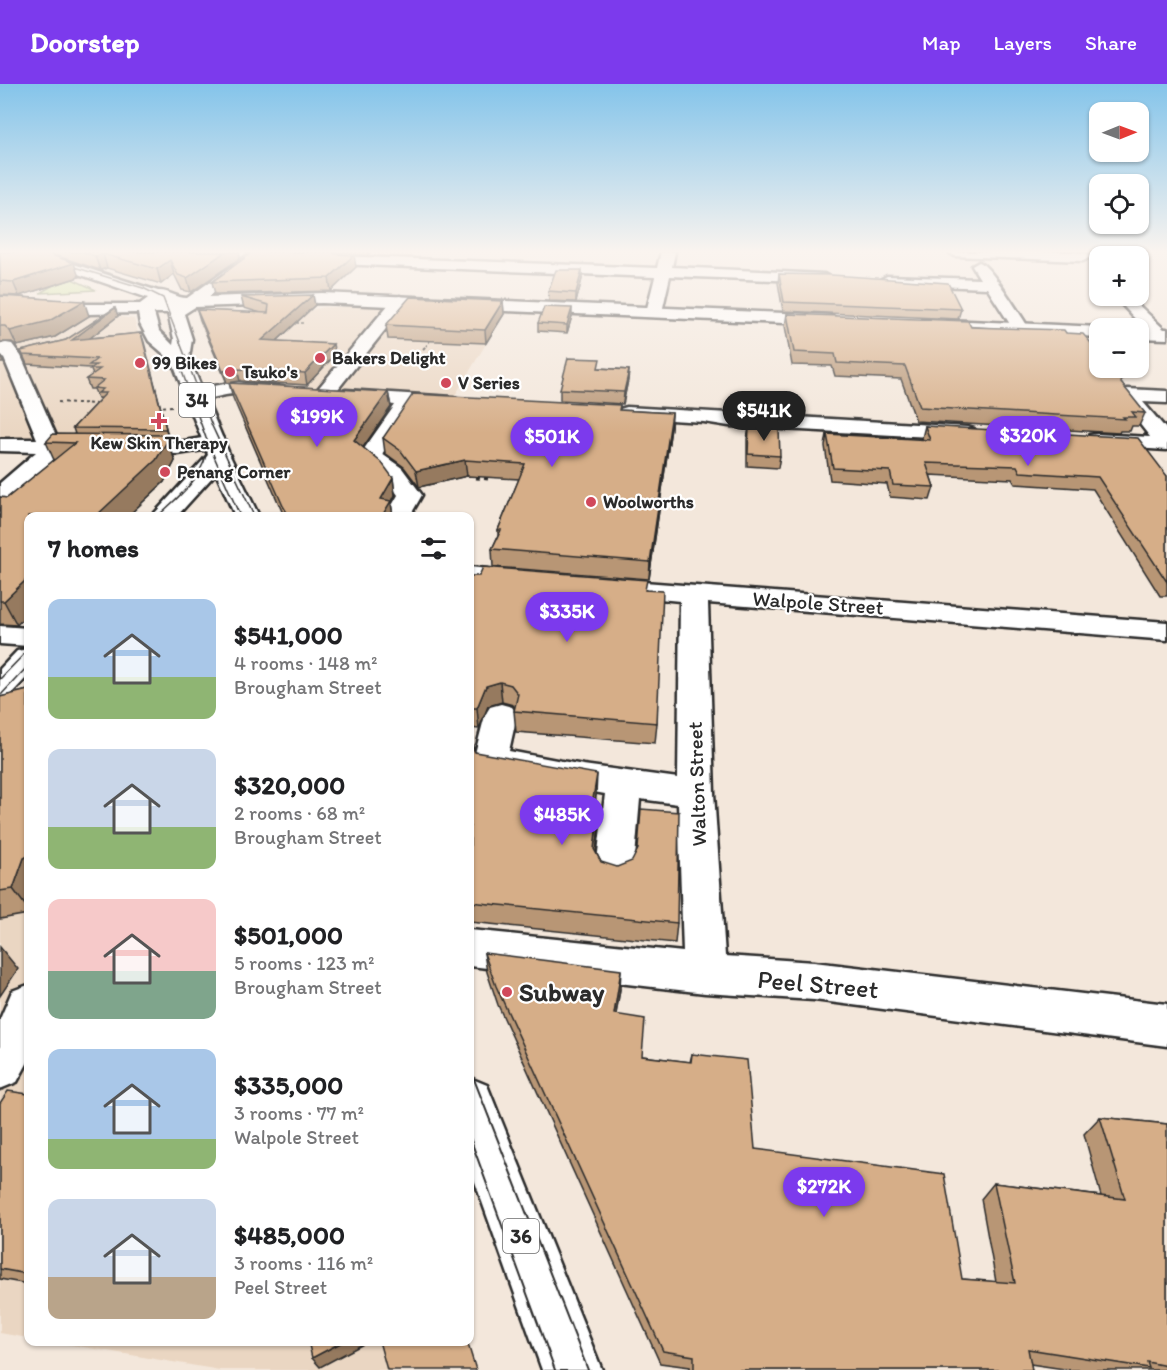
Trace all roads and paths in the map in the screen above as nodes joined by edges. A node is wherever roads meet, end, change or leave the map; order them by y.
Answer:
1 (109, 312) edge
2 (153, 312) edge
3 (177, 312) edge
4 (391, 312) edge
5 (654, 312) edge
6 (1010, 312) edge
7 (1139, 312) edge
8 (843, 320) edge
9 (902, 323) edge
10 (87, 326) edge
11 (1021, 328) junction
12 (1089, 331) edge
13 (1163, 334) edge
14 (430, 341) edge
15 (423, 349) edge
16 (10, 350) edge
17 (180, 358) junction
18 (323, 395) junction
19 (1167, 397) edge
20 (196, 399) junction
21 (408, 400) junction
22 (33, 401) junction
23 (477, 404) edge
24 (103, 405) edge
25 (150, 407) edge
26 (605, 412) edge
27 (987, 434) edge
28 (1080, 440) edge
29 (1167, 444) edge
30 (0, 445) edge
31 (50, 446) junction
32 (217, 449) junction
33 (476, 478) edge
34 (489, 479) edge
35 (0, 495) edge
36 (167, 512) edge
37 (245, 512) edge
38 (400, 512) edge
39 (474, 575) edge
40 (553, 582) edge
41 (588, 585) edge
42 (694, 594) junction
43 (1167, 631) edge
44 (0, 635) edge
45 (24, 638) edge
46 (24, 662) edge
47 (0, 687) edge
48 (501, 715) dead end
49 (624, 785) junction
50 (696, 793) junction
51 (615, 869) edge
52 (474, 948) edge
53 (705, 974) junction
54 (24, 1015) edge
55 (1167, 1025) edge
56 (0, 1066) edge
57 (474, 1113) edge
58 (572, 1370) edge

1 - 10 main road
2 - 17 main road, 34
3 - 17 main road, 34
4 - 18 main road
5 - 8 main road
6 - 11 main road
7 - 13 main road
9 - 11 main road
11 - 12 main road
14 - 15 path
16 - 22 main road
17 - 20 main road, 34
18 - 20 main road
18 - 21 main road
19 - 29 main road
20 - 25 path
20 - 32 main road, 34
21 - 23 main road
21 - 38 main road
22 - 24 path
22 - 31 main road
26 - 27 main road
28 - 29 main road
30 - 31 main road
31 - 32 main road
31 - 35 main road
32 - 36 main road
32 - 37 main road
33 - 34 path
39 - 40 main road
41 - 42 main road, Walpole Street
42 - 43 main road, Walpole Street
42 - 50 main road, Walton Street
44 - 45 main road
46 - 47 main road
48 - 49 main road
49 - 50 main road
49 - 51 main road
50 - 53 main road, Walton Street
52 - 53 main road, Peel Street
53 - 55 main road, Peel Street
54 - 56 main road
57 - 58 main road, 36

